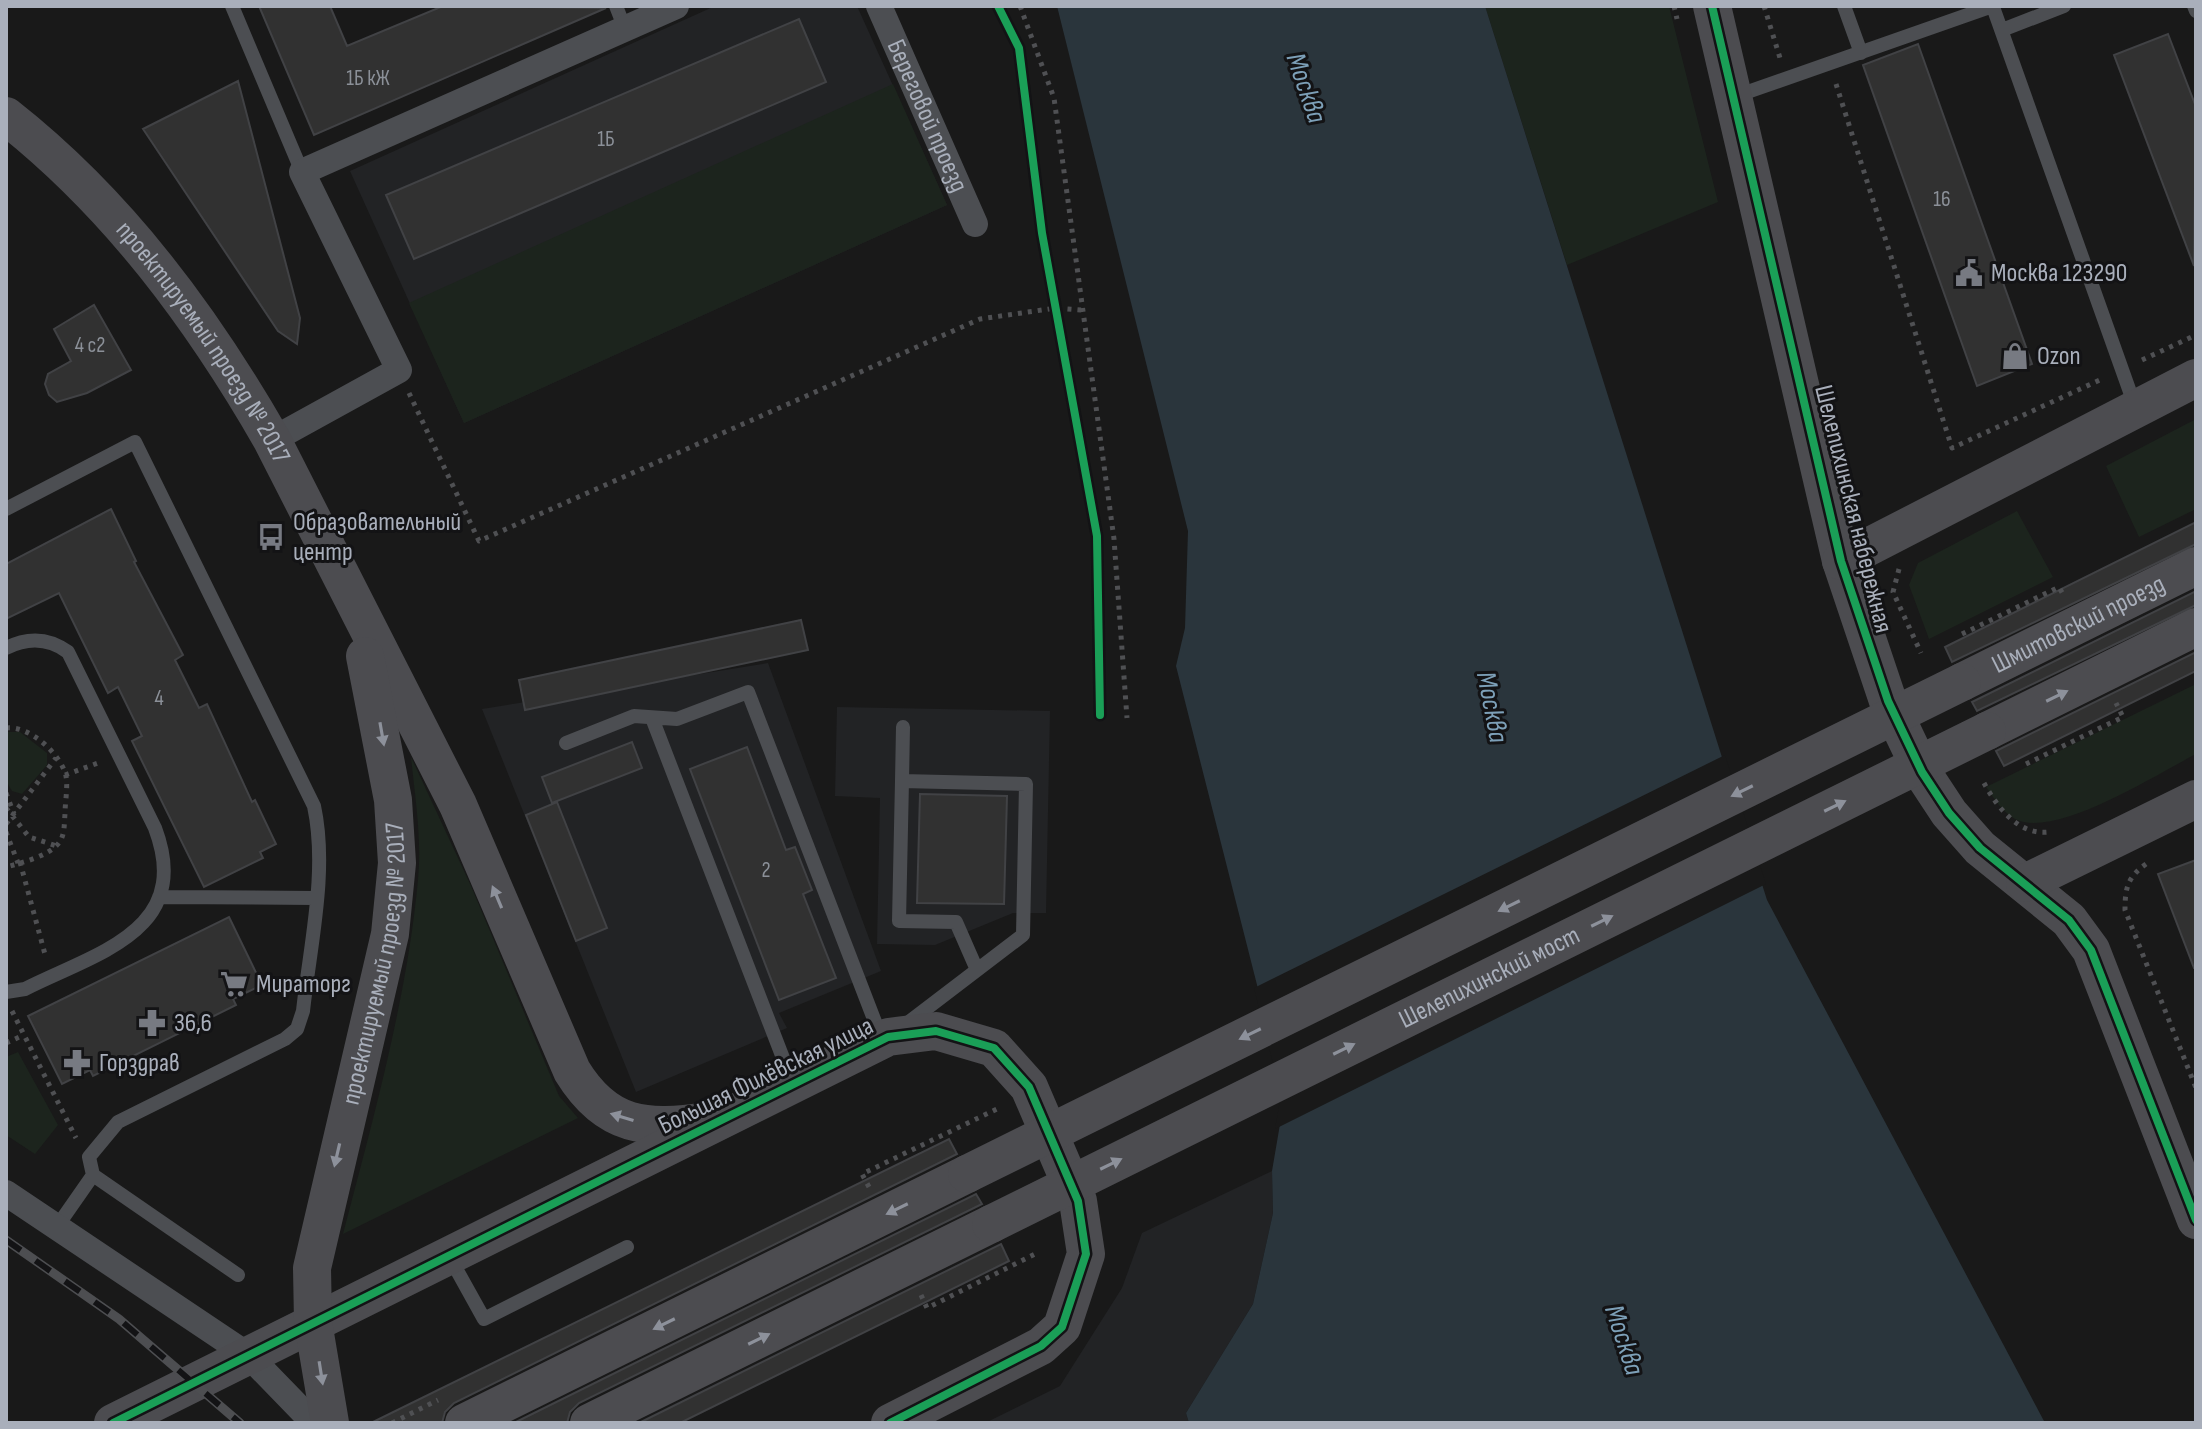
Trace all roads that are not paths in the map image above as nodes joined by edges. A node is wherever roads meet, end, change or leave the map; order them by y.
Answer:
1 (232, 6) edge
2 (676, 6) edge
3 (879, 6) edge
4 (1712, 6) edge
5 (1844, 6) edge
6 (1993, 6) edge
7 (2064, 6) edge
8 (620, 17) edge
9 (2002, 30) junction
10 (1861, 53) junction
11 (1735, 96) junction
12 (6, 116) edge
13 (302, 172) junction
14 (975, 224) dead end
15 (2196, 378) edge
16 (2136, 407) junction
17 (272, 440) junction
18 (6, 509) edge
19 (1841, 561) junction
20 (2196, 566) edge
21 (353, 603) junction
22 (2196, 627) edge
23 (6, 648) edge
24 (1962, 682) joint
25 (652, 718) junction
26 (903, 727) dead end
27 (1987, 731) joint
28 (566, 743) dead end
29 (902, 781) junction
30 (2196, 799) edge
31 (2025, 883) junction
32 (159, 897) junction
33 (315, 898) junction
34 (977, 970) junction
35 (6, 992) edge
36 (885, 1039) junction
37 (793, 1085) junction
38 (727, 1118) junction
39 (93, 1175) junction
40 (6, 1193) edge
41 (2196, 1220) edge
42 (56, 1228) junction
43 (627, 1247) dead end
44 (449, 1256) junction
45 (238, 1275) dead end
46 (313, 1322) junction
47 (249, 1356) junction
48 (113, 1423) edge
49 (314, 1423) edge
50 (330, 1423) edge
51 (464, 1423) edge
52 (589, 1423) edge
53 (890, 1423) edge

1 - 13 lane
2 - 8 street
3 - 14 street, Береговой проезд
4 - 11 street, Шелепихинская набережная
5 - 10 lane
6 - 9 lane
6 - 10 lane
7 - 9 lane
8 - 13 street
9 - 16 lane
10 - 11 lane
11 - 19 street, Шелепихинская набережная
12 - 17 street, проектируемый проезд № 2017
13 - 17 street
15 - 16 street
16 - 19 street
17 - 21 street, проектируемый проезд № 2017
18 - 33 lane
19 - 31 street, Шелепихинская набережная
20 - 24 street, Шмитовский проезд
38 -> 21 street, проектируемый проезд № 2017
21 -> 46 street, проектируемый проезд № 2017
27 -> 22 street, Шмитовский проезд
23 - 32 lane
24 -> 51 street, Шелепихинский мост, bridge
25 - 28 lane
25 - 36 lane
25 - 37 lane
26 - 29 lane
52 -> 27 street, Шелепихинский мост, bridge
29 - 34 lane
29 - 34 lane
30 - 31 street
31 - 41 street, Шелепихинская набережная
32 - 33 lane
32 - 35 lane
33 - 39 lane
34 - 36 lane
36 - 37 street, Большая Филёвская улица
36 - 53 street, Большая Филёвская улица
37 - 38 street, Большая Филёвская улица
38 - 44 street, Большая Филёвская улица
39 - 42 lane
39 - 45 lane
40 - 42 street
42 - 47 street
43 - 44 lane
44 - 46 street, Большая Филёвская улица
46 - 47 street, Большая Филёвская улица
46 -> 50 street, проектируемый проезд № 2017
47 - 48 street, Большая Филёвская улица
47 - 49 street

